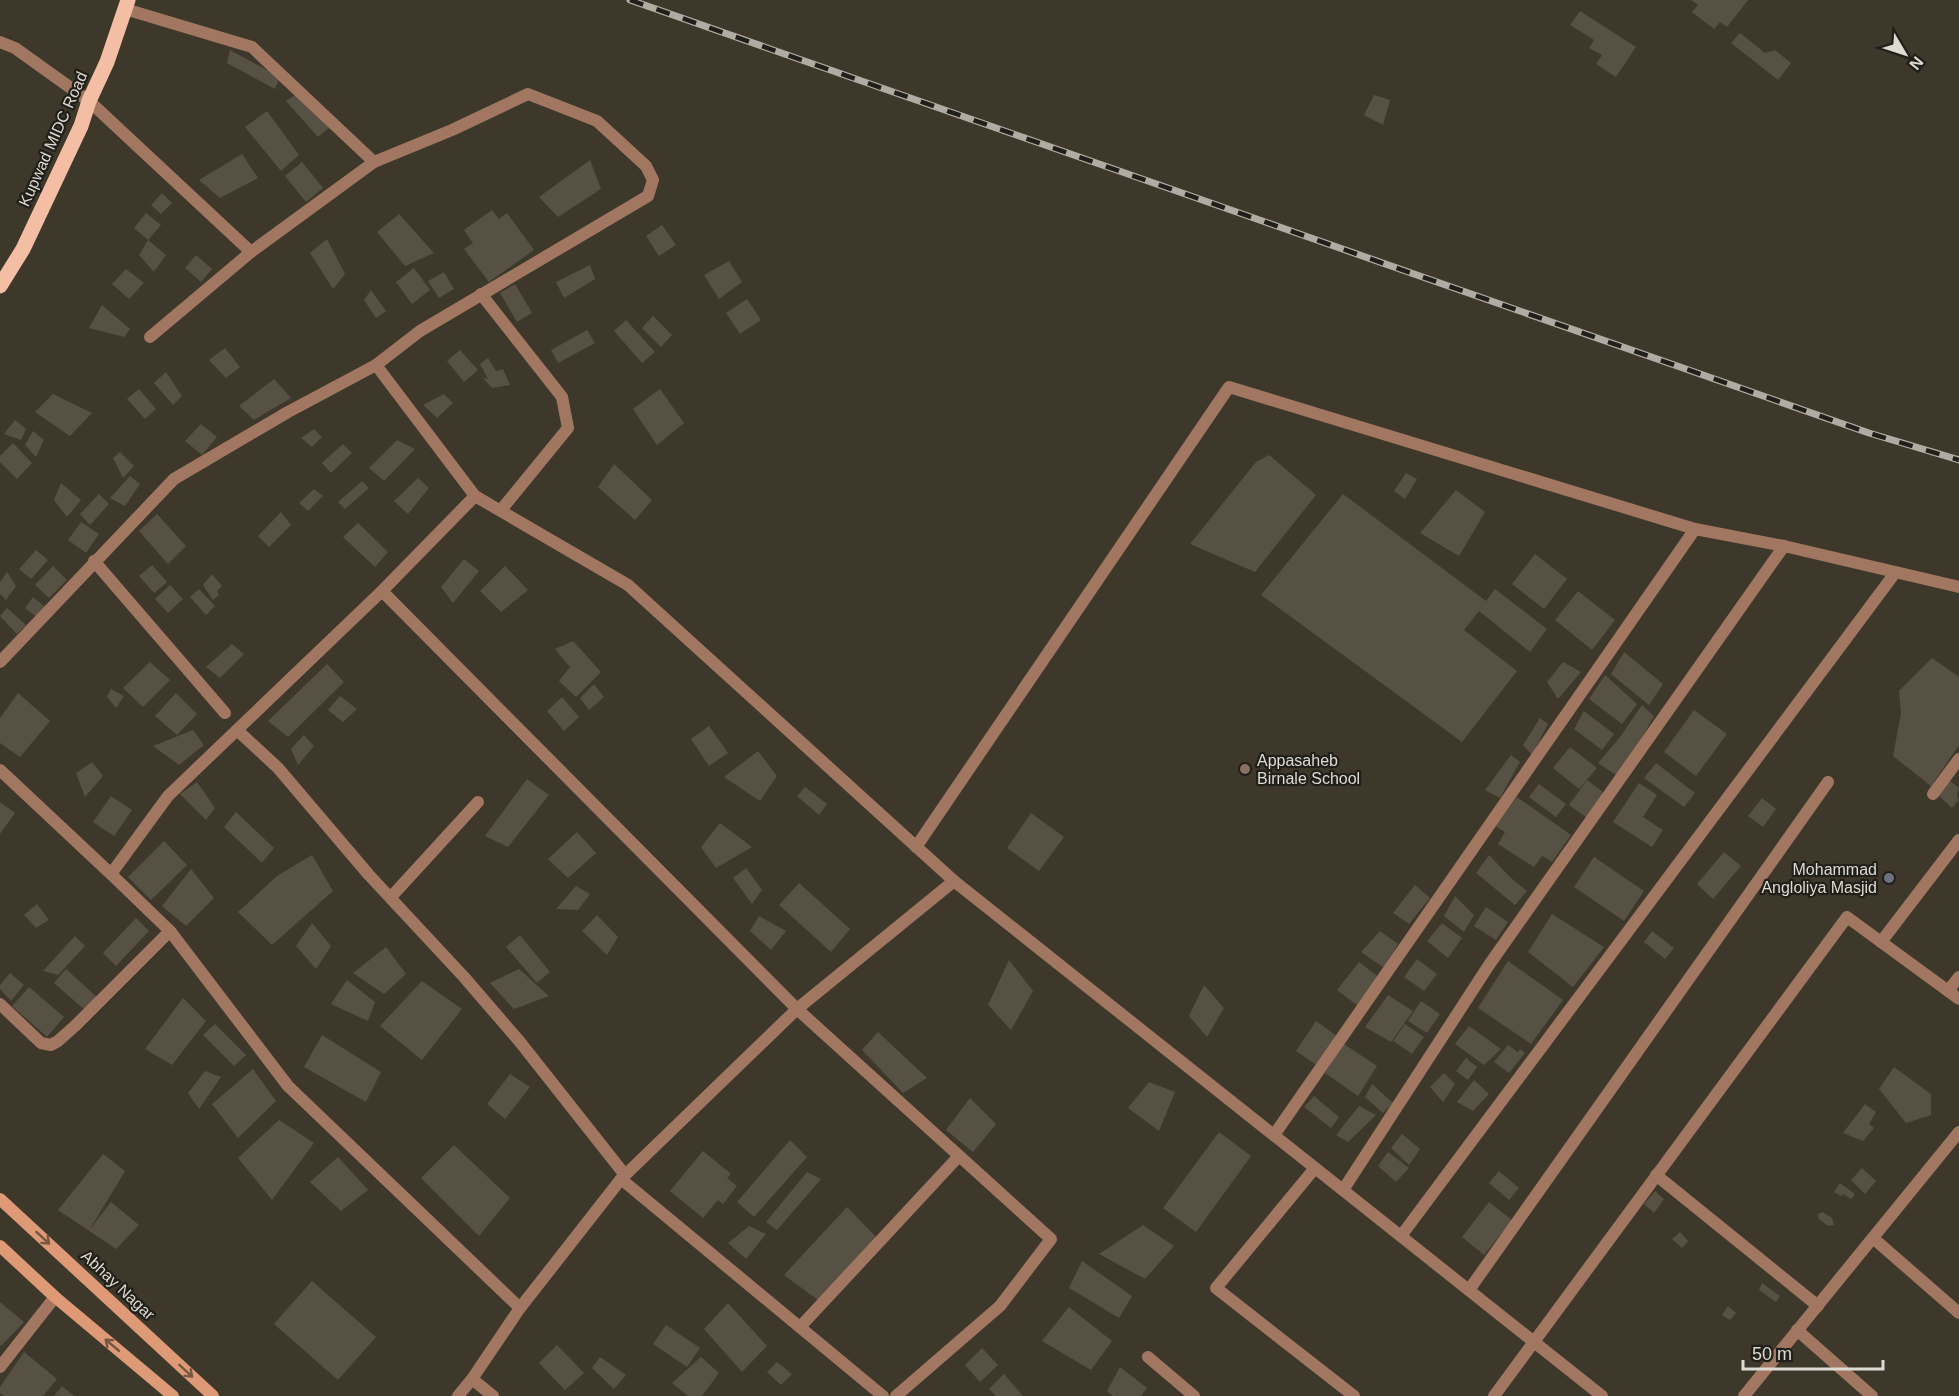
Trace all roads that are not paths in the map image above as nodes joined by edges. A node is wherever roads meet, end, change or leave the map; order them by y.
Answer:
1 (126, 5) edge
2 (0, 42) edge
3 (89, 101) junction
4 (375, 162) junction
5 (251, 252) junction
6 (0, 286) edge
7 (481, 294) junction
8 (150, 337) dead end
9 (376, 365) junction
10 (475, 496) junction
11 (501, 510) junction
12 (1695, 529) junction
13 (1784, 546) junction
14 (94, 561) junction
15 (1895, 573) junction
16 (1959, 587) edge
17 (382, 591) junction
18 (0, 662) edge
19 (225, 713) dead end
20 (237, 730) junction
21 (1959, 759) edge
22 (0, 770) edge
23 (1828, 782) dead end
24 (1933, 795) dead end
25 (478, 802) dead end
26 (1959, 840) edge
27 (916, 847) junction
28 (111, 874) junction
29 (954, 881) junction
30 (391, 897) junction
31 (170, 932) junction
32 (1881, 942) junction
33 (1959, 977) edge
34 (1948, 991) junction
35 (1959, 999) edge
36 (0, 1004) edge
37 (797, 1009) junction
38 (1959, 1132) edge
39 (1274, 1136) junction
40 (958, 1156) junction
41 (1315, 1168) junction
42 (1656, 1175) junction
43 (623, 1177) junction
44 (1343, 1190) junction
45 (0, 1199) edge
46 (1401, 1236) junction
47 (1873, 1238) junction
48 (0, 1246) edge
49 (1469, 1290) junction
50 (55, 1297) junction
51 (1818, 1305) junction
52 (520, 1308) junction
53 (1959, 1313) edge
54 (800, 1327) junction
55 (1797, 1330) junction
56 (1533, 1341) junction
57 (1148, 1357) dead end
58 (0, 1367) edge
59 (472, 1379) junction
60 (173, 1396) edge
61 (213, 1396) edge
62 (458, 1396) edge
63 (493, 1396) edge
64 (883, 1396) edge
65 (896, 1396) edge
66 (1194, 1396) edge
67 (1354, 1396) edge
68 (1494, 1396) edge
69 (1602, 1396) edge
70 (1744, 1396) edge
71 (1872, 1396) edge

1 - 3 main road, Kupwad MIDC Road
1 - 4 street
2 - 3 street
3 - 5 street
3 - 6 main road, Kupwad MIDC Road
4 - 5 street
4 - 7 street
5 - 8 street
7 - 9 street
7 - 11 street
9 - 10 street
9 - 14 street
10 - 11 street
10 - 17 street
11 - 27 street
12 - 13 street
12 - 27 street
12 - 39 street
13 - 15 street
13 - 44 street
14 - 18 street
14 - 19 street
15 - 16 street
15 - 46 street
17 - 20 street
17 - 37 street
20 - 28 street
20 - 30 street
21 - 24 street
22 - 28 street
23 - 49 street
25 - 30 street
26 - 32 street
27 - 29 street
28 - 31 street
29 - 37 street
29 - 39 street
30 - 43 street
31 - 36 street
31 - 52 street
32 - 34 street
32 - 42 street
33 - 34 street
34 - 35 street
37 - 40 street
37 - 43 street
38 - 47 street
39 - 41 street
40 - 54 street
40 - 65 street
41 - 44 street
41 - 67 street
42 - 51 street
42 - 56 street
43 - 52 street
43 - 54 street
44 - 46 street
45 -> 61 main road, Abhay Nagar
46 - 49 street
47 - 51 street
47 - 53 street
48 - 50 main road
49 - 56 street
50 - 58 street
60 -> 50 main road
51 - 55 street
52 - 59 street
54 - 64 street
55 - 70 street
55 - 71 street
56 - 68 street
56 - 69 street
57 - 66 street
59 - 62 street
59 - 63 street

